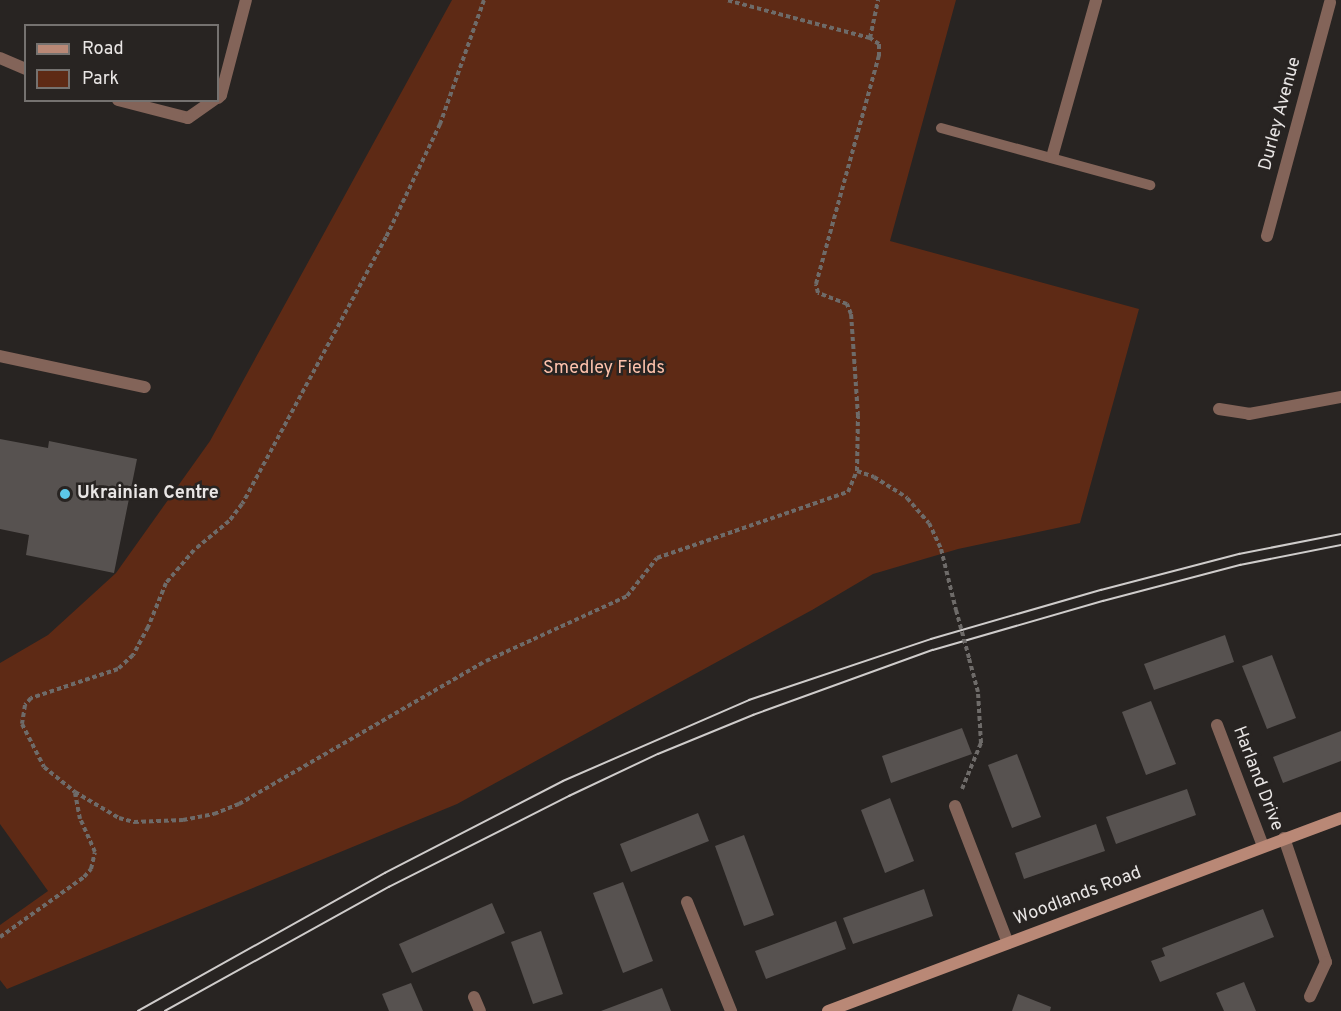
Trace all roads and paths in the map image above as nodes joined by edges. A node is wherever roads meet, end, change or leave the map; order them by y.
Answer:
1 (246, 0) edge
2 (484, 0) edge
3 (726, 0) edge
4 (878, 0) edge
5 (1096, 0) edge
6 (1331, 3) edge
7 (870, 38) junction
8 (0, 58) edge
9 (24, 68) edge
10 (219, 97) edge
11 (126, 102) edge
12 (211, 102) edge
13 (941, 128) dead end
14 (1053, 157) junction
15 (1150, 185) dead end
16 (1267, 236) dead end
17 (0, 356) edge
18 (145, 387) dead end
19 (1341, 397) edge
20 (1219, 409) dead end
21 (857, 471) junction
22 (1217, 725) dead end
23 (75, 792) junction
24 (955, 806) joint
25 (1341, 818) edge
26 (1284, 838) junction
27 (1263, 846) junction
28 (687, 902) dead end
29 (0, 937) edge
30 (1008, 943) junction
31 (474, 997) dead end
32 (1310, 997) dead end
33 (480, 1011) edge
34 (731, 1011) edge
35 (828, 1011) edge

1 - 10 street
2 - 23 path
3 - 7 path
4 - 7 path
5 - 14 street
6 - 16 street, Durley Avenue
7 - 21 path
8 - 9 street
11 - 12 street
13 - 14 lane
14 - 15 lane
17 - 18 street
19 - 20 street
21 - 23 path
21 - 24 path, bridge
22 - 27 street, Harland Drive
23 - 29 path
24 - 30 street
25 - 26 street, Woodlands Road
26 - 27 street, Woodlands Road
26 - 32 street
27 - 30 street, Woodlands Road
28 - 34 street
30 - 35 street, Woodlands Road
31 - 33 street

